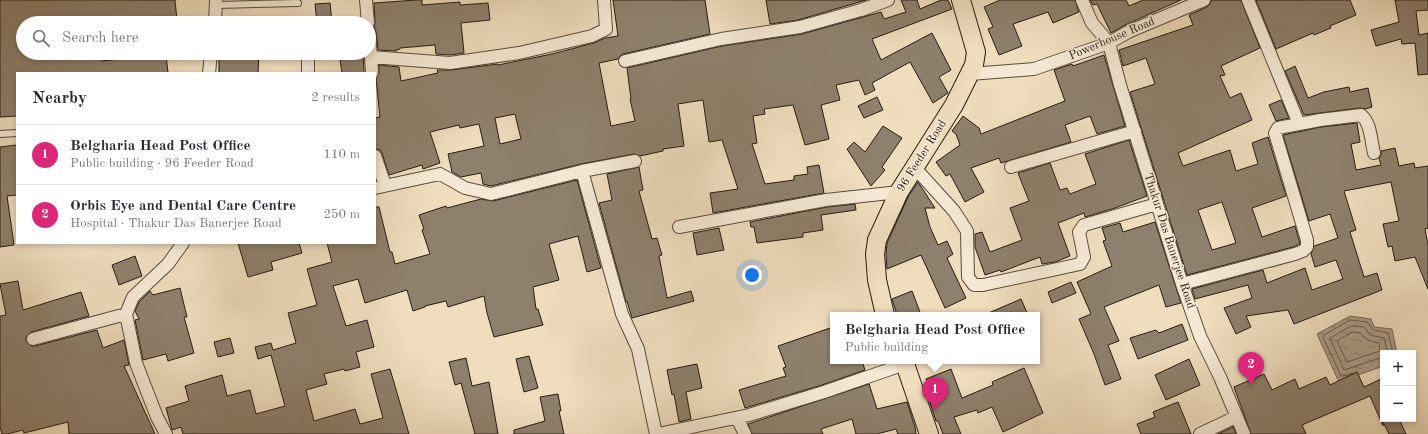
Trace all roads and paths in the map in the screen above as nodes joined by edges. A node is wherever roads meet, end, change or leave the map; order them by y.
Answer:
1 (366, 0) edge
2 (604, 0) edge
3 (888, 0) edge
4 (961, 0) edge
5 (1082, 0) edge
6 (1204, 0) edge
7 (1248, 0) edge
8 (217, 2) edge
9 (298, 3) dead end
10 (216, 16) edge
11 (367, 16) edge
12 (1109, 42) junction
13 (376, 57) edge
14 (210, 60) edge
15 (308, 60) edge
16 (371, 60) edge
17 (624, 61) dead end
18 (209, 72) edge
19 (308, 72) edge
20 (372, 72) edge
21 (970, 74) junction
22 (1299, 124) junction
23 (1135, 132) junction
24 (16, 133) edge
25 (0, 134) edge
26 (1374, 153) dead end
27 (634, 161) dead end
28 (376, 162) edge
29 (1011, 167) dead end
30 (914, 168) junction
31 (582, 171) junction
32 (380, 186) edge
33 (899, 192) junction
34 (1157, 204) junction
35 (679, 227) dead end
36 (182, 244) edge
37 (1182, 284) junction
38 (884, 312) edge
39 (126, 314) junction
40 (33, 338) dead end
41 (902, 364) edge
42 (905, 364) edge
43 (1236, 417) junction
44 (737, 418) junction
45 (166, 434) edge
46 (657, 434) edge
47 (745, 434) edge
48 (930, 434) edge
49 (1200, 434) edge
50 (1244, 434) edge

1 - 11 street
2 - 13 street
3 - 17 street
4 - 21 main road, 96 Feeder Road
5 - 12 street
6 - 12 street, Powerhouse Road
7 - 22 street
8 - 9 lane
8 - 10 street
12 - 21 street, Powerhouse Road
12 - 23 street, Thakur Das Banerjee Road
14 - 18 street
15 - 19 street
16 - 20 street
21 - 30 main road, 96 Feeder Road
22 - 26 street
22 - 37 street
23 - 29 street
23 - 34 street, Thakur Das Banerjee Road
24 - 25 lane
27 - 31 street
28 - 32 street
30 - 33 main road, 96 Feeder Road
30 - 34 street
31 - 32 street
31 - 46 street
33 - 35 street
33 - 38 main road, 96 Feeder Road
34 - 37 street, Thakur Das Banerjee Road
36 - 39 street
37 - 43 street, Thakur Das Banerjee Road
39 - 40 street
39 - 45 street
41 - 44 street
42 - 48 main road
43 - 49 street
43 - 50 street, Thakur Das Banerjee Road
44 - 46 street
44 - 47 street

